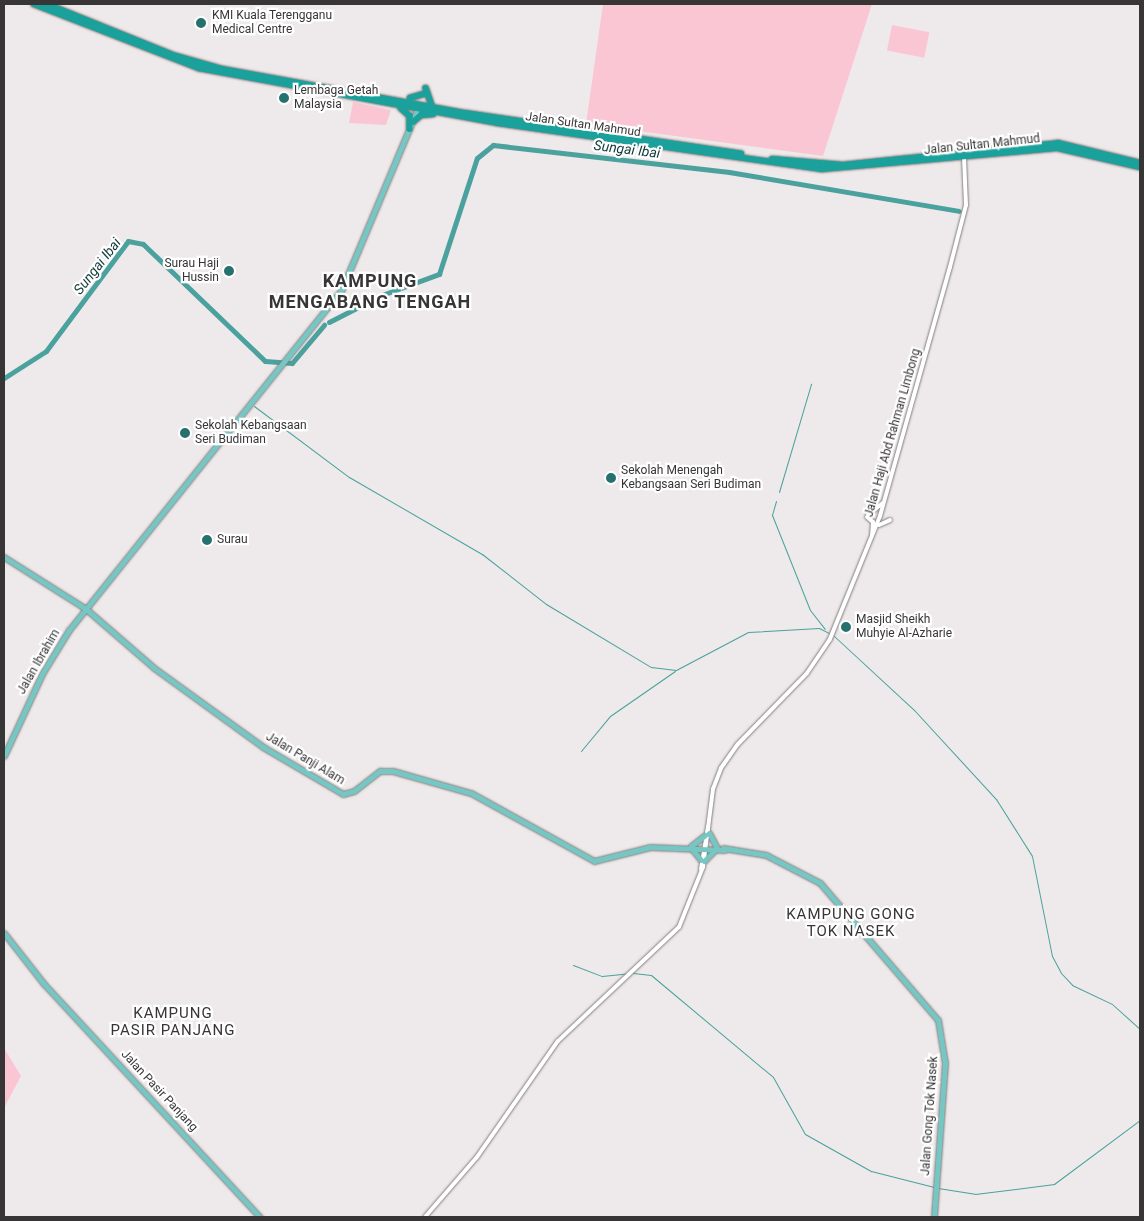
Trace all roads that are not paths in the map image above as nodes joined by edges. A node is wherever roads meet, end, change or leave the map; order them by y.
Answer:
1 (34, 4) edge
2 (47, 4) edge
3 (426, 88) dead end
4 (424, 94) dead end
5 (400, 99) junction
6 (396, 105) junction
7 (419, 106) junction
8 (433, 106) junction
9 (440, 113) junction
10 (413, 122) junction
11 (410, 129) junction
12 (609, 136) junction
13 (964, 157) junction
14 (912, 159) junction
15 (1140, 162) edge
16 (1140, 167) edge
17 (884, 502) junction
18 (873, 534) junction
19 (4, 557) edge
20 (86, 609) junction
21 (4, 756) edge
22 (708, 832) junction
23 (691, 848) junction
24 (705, 849) junction
25 (716, 849) junction
26 (702, 861) junction
27 (4, 933) edge
28 (260, 1217) edge
29 (424, 1217) edge
30 (934, 1217) edge

1 - 6 highway, Jalan Sultan Mahmud
2 - 5 highway, Jalan Sultan Mahmud
3 - 8 highway
4 - 5 highway
5 - 7 highway, Jalan Sultan Mahmud
6 - 7 highway, Jalan Sultan Mahmud
6 - 11 highway
7 - 8 highway, Jalan Sultan Mahmud
7 - 9 highway, Jalan Sultan Mahmud
7 - 10 main road, Jalan Ibrahim
8 - 12 highway, Jalan Sultan Mahmud
9 - 10 highway
9 - 12 highway, Jalan Sultan Mahmud
10 - 11 main road, Jalan Ibrahim
11 - 20 main road, Jalan Ibrahim
12 - 14 highway, Jalan Sultan Mahmud
13 - 14 highway, Jalan Sultan Mahmud
13 - 16 highway, Jalan Sultan Mahmud
13 - 17 street, Jalan Haji Abd Rahman Limbong
14 - 15 highway, Jalan Sultan Mahmud
17 - 18 street, Jalan Haji Abd Rahman Limbong
17 - 18 street
17 - 18 street
18 - 22 street, Jalan Haji Abd Rahman Limbong
19 - 20 main road, Jalan Panji Alam
20 - 21 main road, Jalan Ibrahim
20 - 23 main road, Jalan Panji Alam
22 - 23 main road
22 - 24 street, Jalan Haji Abd Rahman Limbong
22 - 25 main road
23 - 24 main road, Jalan Panji Alam
23 - 26 main road
24 - 25 main road, Jalan Panji Alam
24 - 26 street, Jalan Haji Abd Rahman Limbong
25 - 26 main road
25 - 30 main road, Jalan Gong Tok Nasek
26 - 29 street, Jalan Haji Abd Rahman Limbong
27 - 28 main road, Jalan Pasir Panjang

